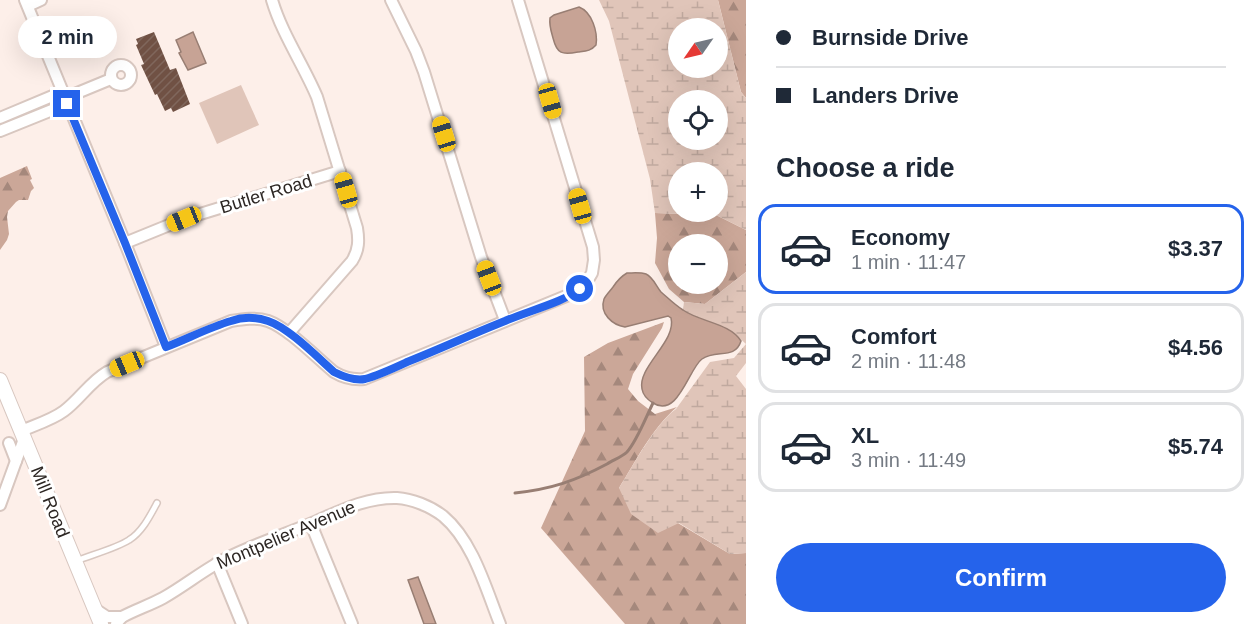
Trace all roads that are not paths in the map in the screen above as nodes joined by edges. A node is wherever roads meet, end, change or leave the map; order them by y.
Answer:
1 (41, 0) edge
2 (272, 0) edge
3 (391, 0) edge
4 (518, 0) edge
5 (26, 3) edge
6 (111, 79) dead end
7 (65, 98) junction
8 (0, 118) edge
9 (0, 131) edge
10 (340, 171) junction
11 (125, 243) junction
12 (506, 320) junction
13 (289, 333) junction
14 (166, 347) junction
15 (0, 380) edge
16 (22, 435) junction
17 (9, 443) dead end
18 (16, 461) junction
19 (157, 502) dead end
20 (0, 505) edge
21 (311, 524) junction
22 (74, 561) junction
23 (217, 563) junction
24 (95, 609) junction
25 (119, 620) edge
26 (101, 624) edge
27 (242, 624) edge
28 (352, 624) edge
29 (500, 624) edge

1 - 5 street
2 - 10 street
3 - 12 street
4 - 12 street
5 - 7 street
6 - 7 street
7 - 8 street
7 - 9 street
7 - 11 street
10 - 11 street, Butler Road
10 - 13 street
11 - 14 street
12 - 13 street
13 - 14 street
14 - 16 street
15 - 16 street, Mill Road
16 - 18 street
16 - 22 street, Mill Road
17 - 18 street
18 - 20 street
19 - 22 lane
21 - 23 street, Montpelier Avenue
21 - 28 street
21 - 29 street, Montpelier Avenue
22 - 24 street, Mill Road
23 - 25 street, Montpelier Avenue
23 - 27 street
24 - 25 street, Montpelier Avenue
24 - 26 street, Mill Road

